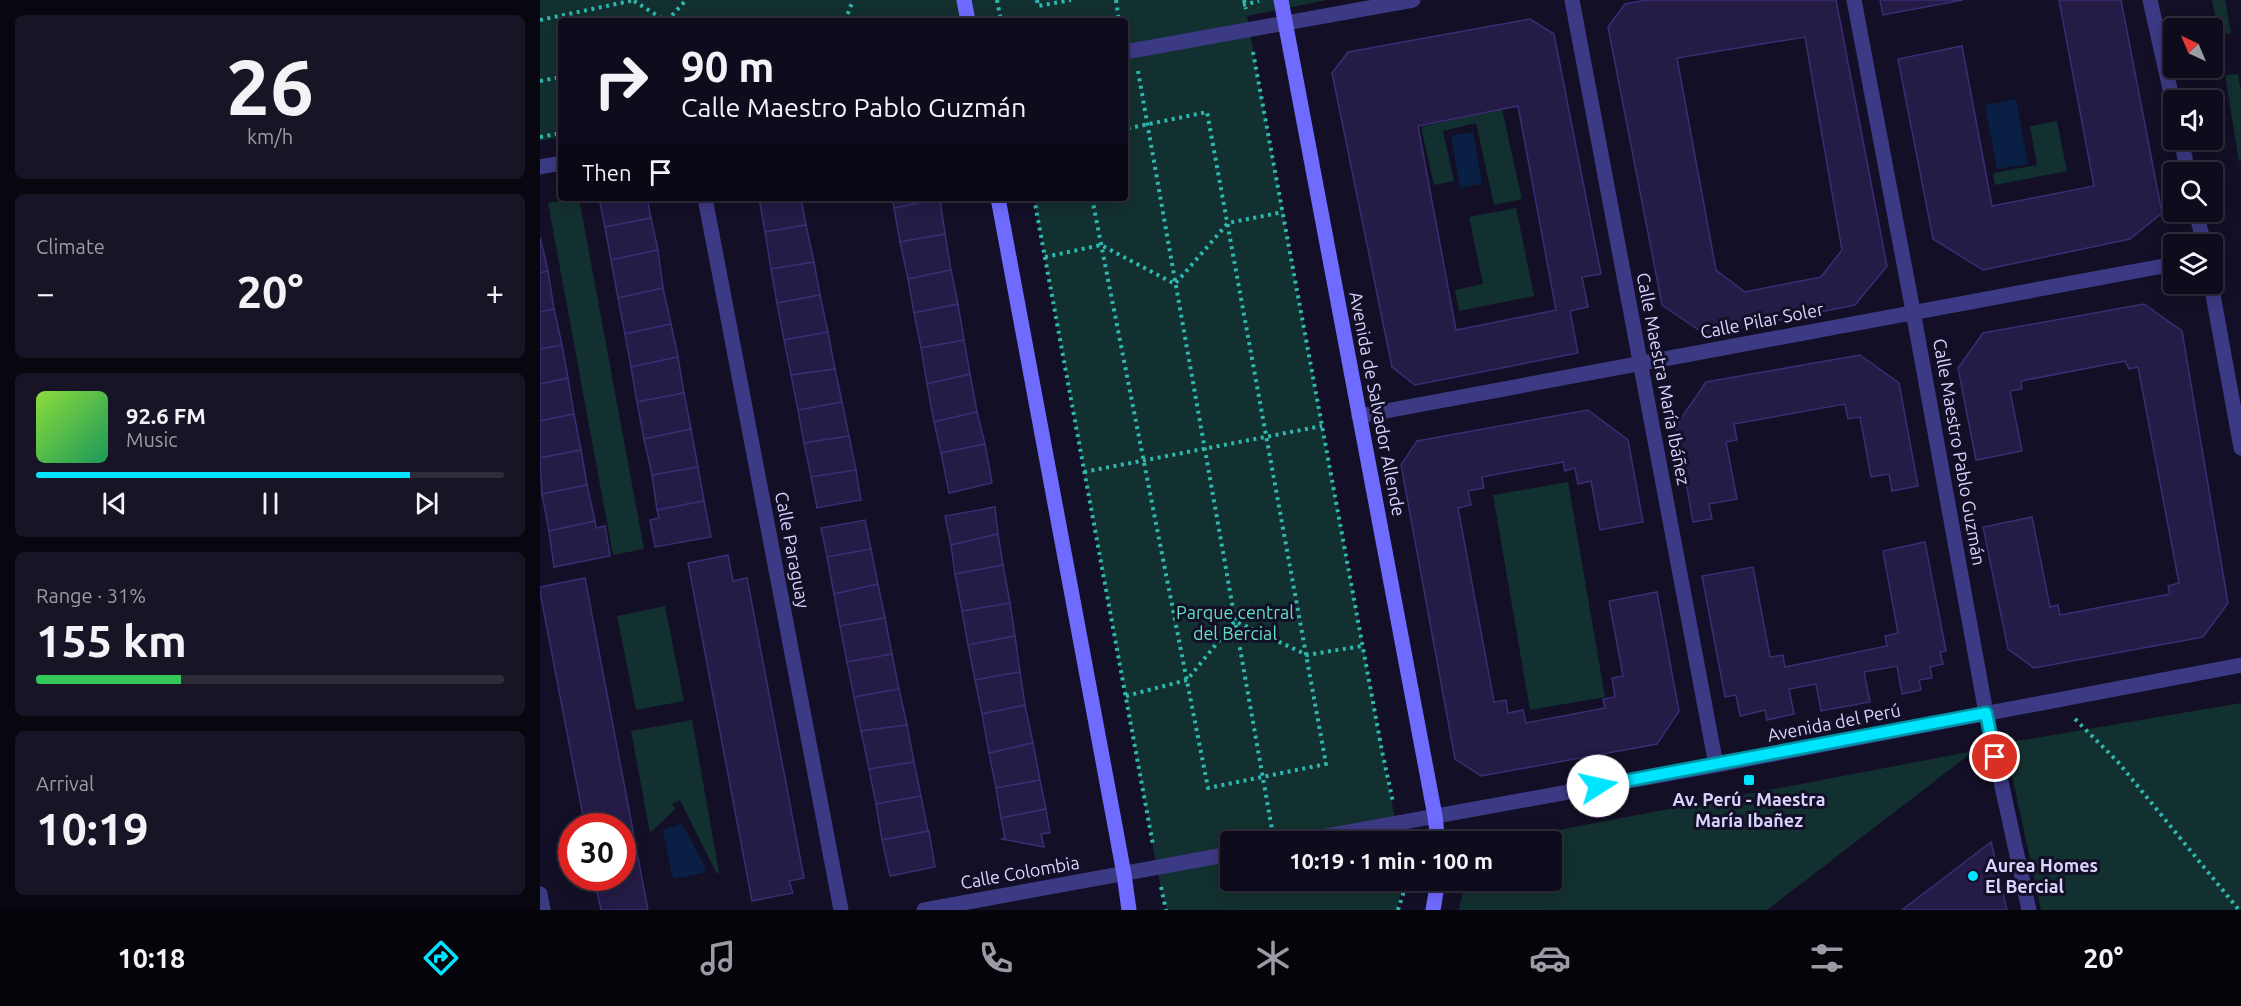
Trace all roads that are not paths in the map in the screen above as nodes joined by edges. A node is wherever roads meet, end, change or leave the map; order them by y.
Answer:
1 (964, 0) edge
2 (1281, 0) edge
3 (1413, 0) edge
4 (1572, 0) edge
5 (1854, 0) edge
6 (2150, 0) edge
7 (967, 18) edge
8 (1285, 24) junction
9 (1130, 51) edge
10 (2170, 90) edge
11 (558, 164) edge
12 (540, 167) edge
13 (706, 201) edge
14 (999, 201) edge
15 (2163, 266) edge
16 (2213, 294) edge
17 (1913, 311) junction
18 (1640, 365) junction
19 (1359, 416) junction
20 (2241, 448) edge
21 (2241, 665) edge
22 (1986, 713) junction
23 (1716, 765) junction
24 (1435, 816) junction
25 (1354, 831) edge
26 (1437, 831) edge
27 (1220, 856) edge
28 (1124, 874) junction
29 (1436, 891) edge
30 (540, 894) edge
31 (543, 910) edge
32 (841, 910) edge
33 (924, 910) edge
34 (1129, 910) edge
35 (1433, 910) edge
36 (2029, 910) edge

1 - 7 street
2 - 8 street, Avenida de Salvador Allende
3 - 8 street
4 - 18 street, Calle Maestra María Ibáñez
5 - 17 street, Calle Maestro Pablo Guzmán
6 - 10 street
8 - 9 street
8 - 19 street, Avenida de Salvador Allende
11 - 12 street
13 - 32 street, Calle Paraguay
14 - 28 street
15 - 17 street, Calle Pilar Soler
16 - 20 street
17 - 18 street, Calle Pilar Soler
17 - 22 street, Calle Maestro Pablo Guzmán
18 - 19 street, Calle Pilar Soler
18 - 23 street, Calle Maestra María Ibáñez
19 - 24 street, Avenida de Salvador Allende
21 - 22 street, Avenida del Perú
22 - 23 street, Avenida del Perú
22 - 36 street, Calle Maestro Pablo Guzmán
23 - 24 street, Avenida del Perú
24 - 25 street
24 - 26 street, Avenida de Salvador Allende
27 - 28 street
28 - 33 street, Calle Colombia
28 - 34 street
29 - 35 street
30 - 31 street

